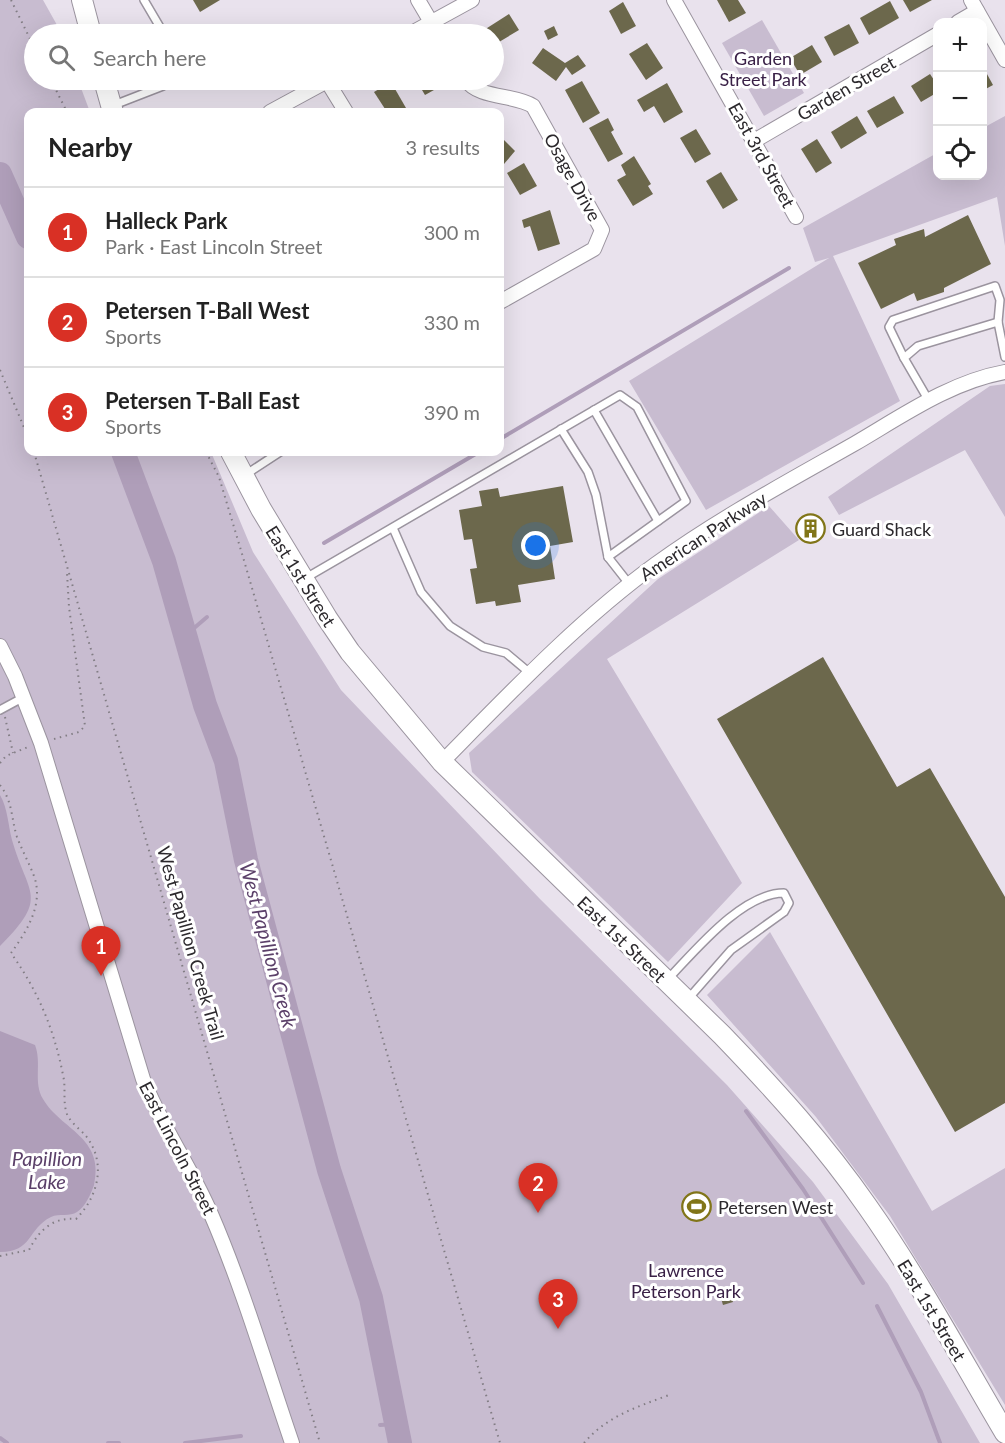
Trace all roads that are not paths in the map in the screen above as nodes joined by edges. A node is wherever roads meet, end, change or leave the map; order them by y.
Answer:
1 (82, 0) edge
2 (144, 0) edge
3 (418, 0) edge
4 (472, 0) edge
5 (674, 0) edge
6 (974, 6) edge
7 (962, 18) edge
8 (88, 24) edge
9 (158, 24) edge
10 (431, 24) edge
11 (441, 24) edge
12 (933, 37) edge
13 (1005, 60) edge
14 (107, 90) edge
15 (155, 90) edge
16 (310, 90) edge
17 (334, 90) edge
18 (477, 90) edge
19 (112, 108) edge
20 (114, 108) edge
21 (277, 108) edge
22 (344, 108) edge
23 (754, 141) junction
24 (796, 217) dead end
25 (504, 300) edge
26 (998, 322) junction
27 (1005, 357) edge
28 (904, 358) junction
29 (1005, 372) edge
30 (929, 401) junction
31 (594, 410) junction
32 (561, 429) junction
33 (233, 456) edge
34 (274, 456) edge
35 (243, 477) junction
36 (658, 521) junction
37 (393, 528) junction
38 (608, 557) junction
39 (302, 580) junction
40 (630, 585) junction
41 (0, 646) edge
42 (531, 674) junction
43 (24, 697) junction
44 (2, 713) edge
45 (442, 762) junction
46 (666, 981) junction
47 (686, 1002) junction
48 (1005, 1432) edge
49 (292, 1443) edge

1 - 8 main road
2 - 9 lane
3 - 10 street
4 - 11 street
5 - 23 street, East 3rd Street
6 - 7 street
6 - 13 street
12 - 23 street, Garden Street
14 - 19 main road
15 - 20 lane
16 - 21 street
17 - 22 street
18 - 25 street, Osage Drive
23 - 24 street, East 3rd Street
26 - 27 lane
26 - 28 lane
26 - 28 lane
28 - 30 lane
29 - 30 street, American Parkway
30 - 40 street, American Parkway
31 - 32 lane
31 - 36 lane
31 - 36 lane
32 - 37 lane
32 - 38 lane
33 - 35 main road, East 1st Street
34 - 35 lane
35 - 39 main road, East 1st Street
36 - 38 lane
37 - 39 lane
37 - 42 lane
38 - 40 lane
39 - 45 main road, East 1st Street
40 - 42 street, American Parkway
41 - 43 street, East Lincoln Street
42 - 45 street, American Parkway
43 - 44 lane
43 - 49 street, East Lincoln Street
45 - 46 main road, East 1st Street
46 - 47 main road, East 1st Street
46 - 47 lane
47 - 48 main road, East 1st Street

